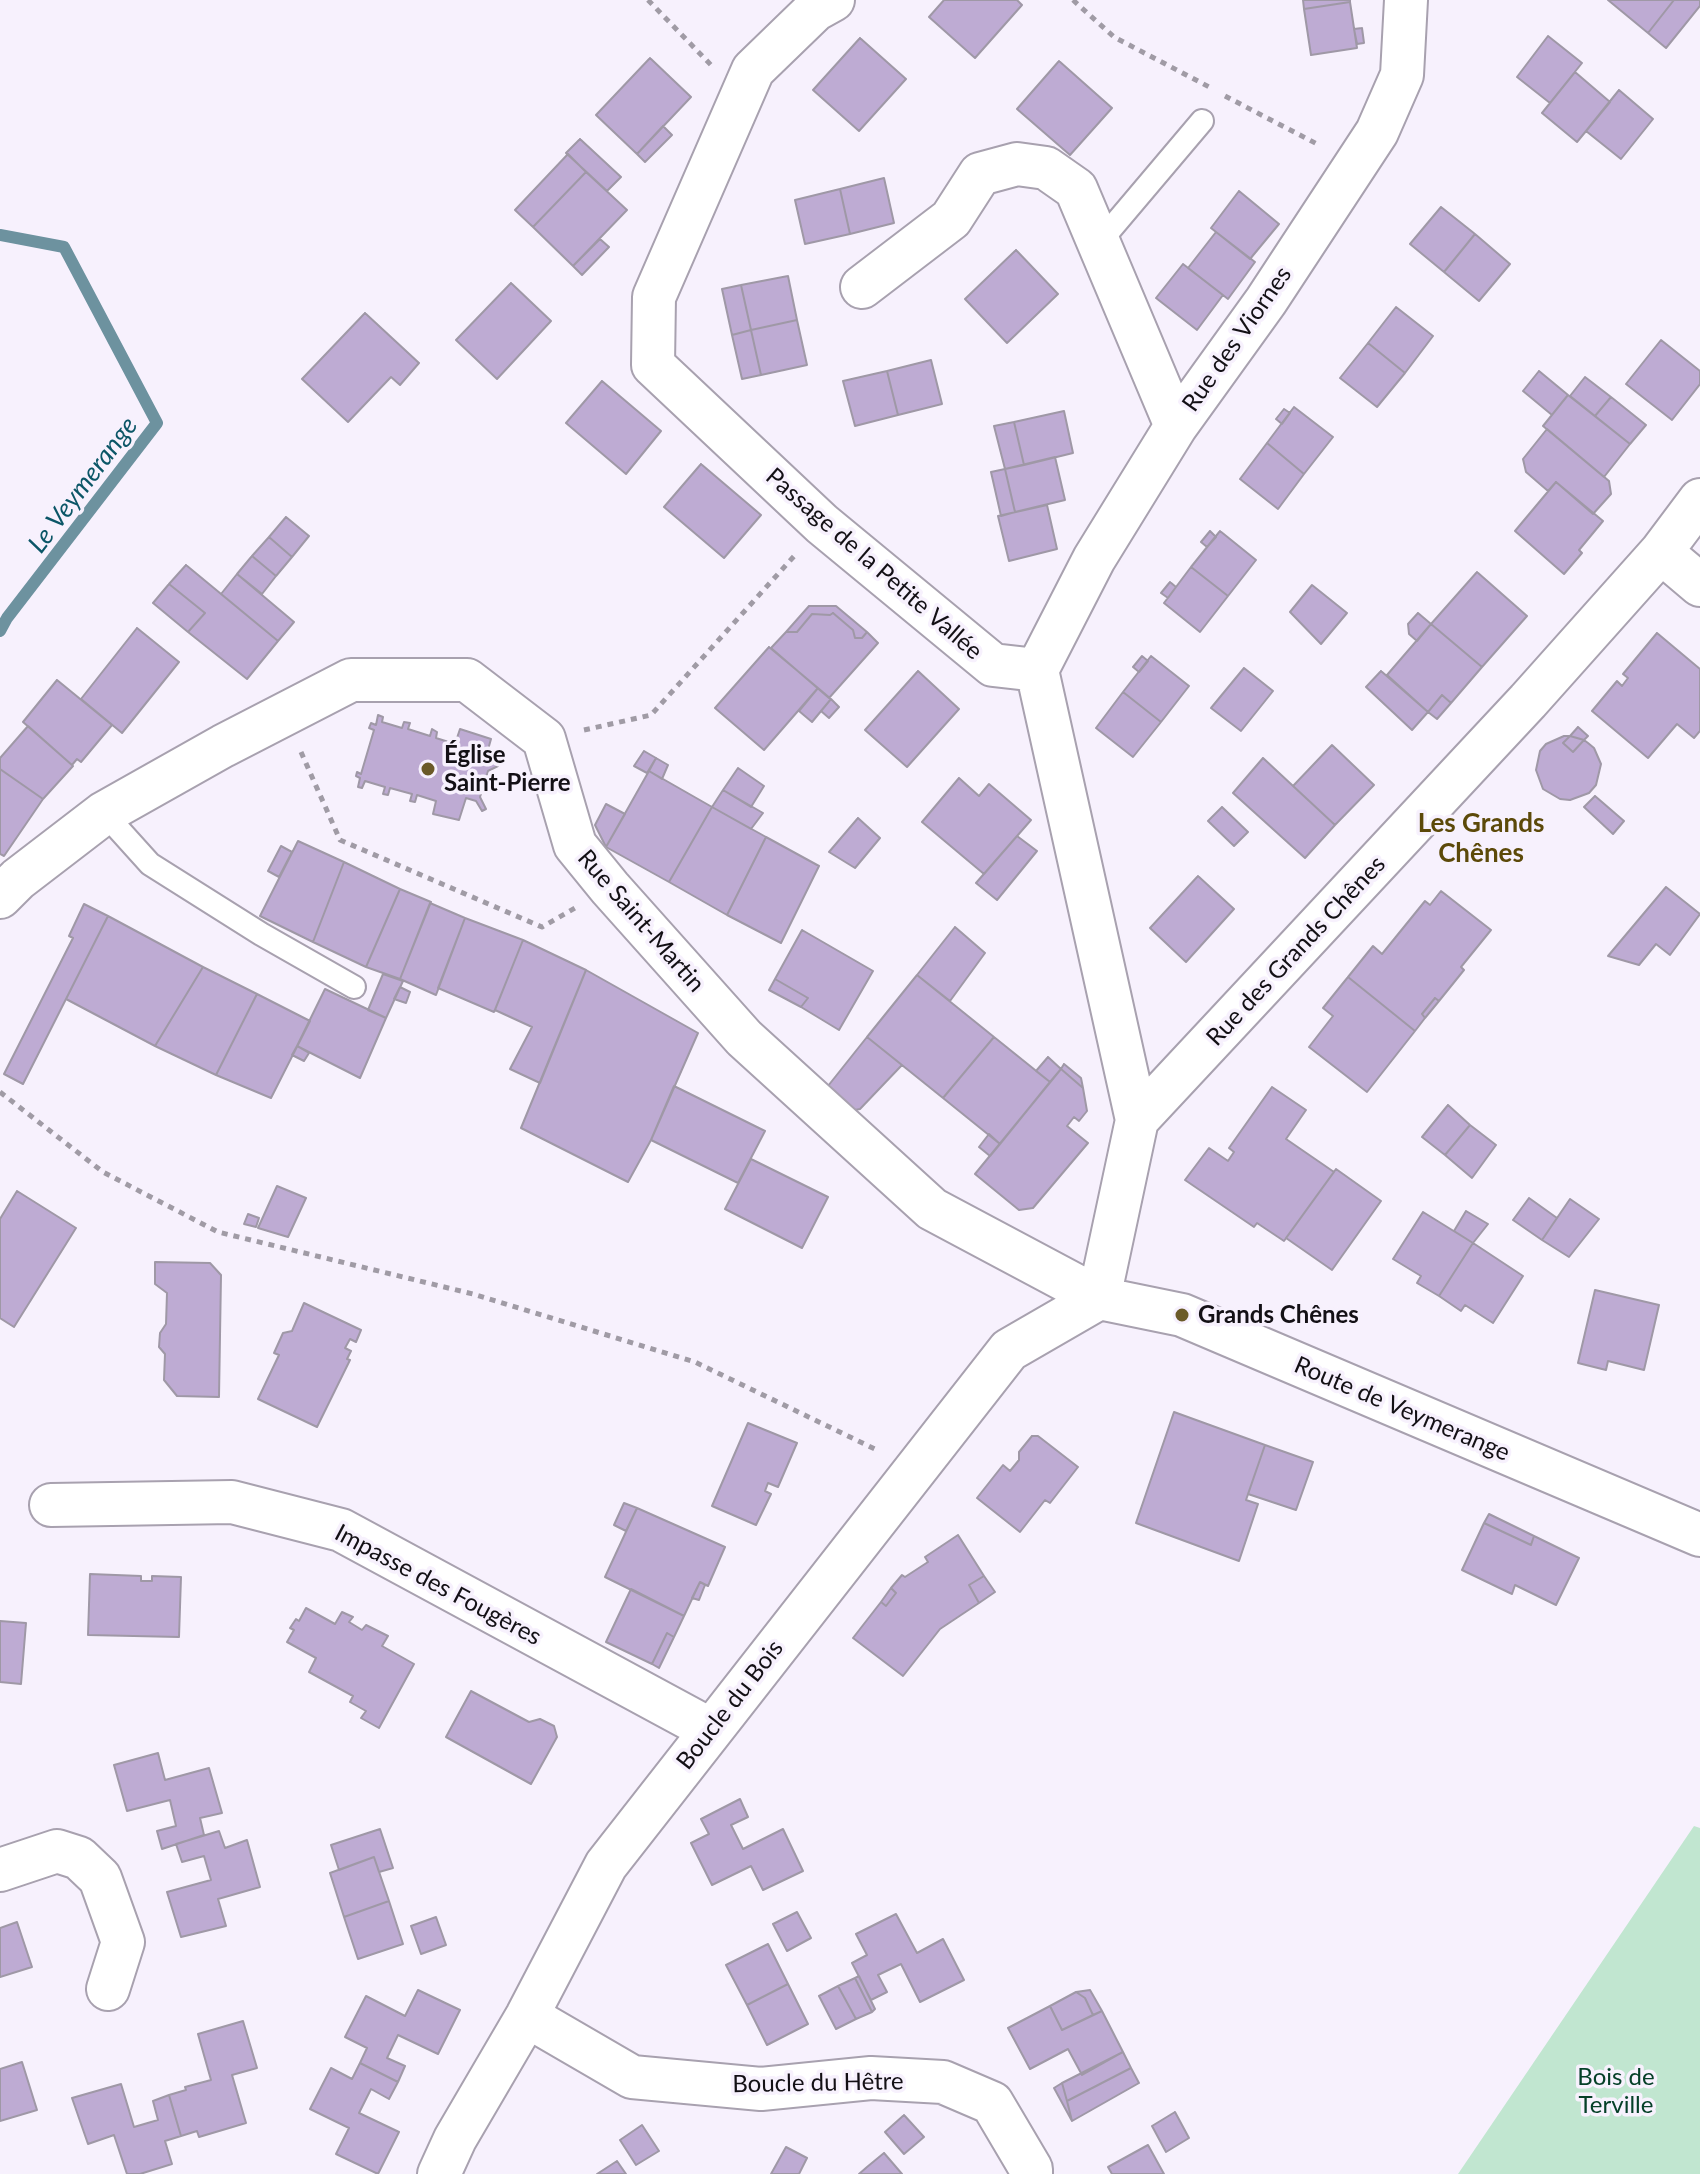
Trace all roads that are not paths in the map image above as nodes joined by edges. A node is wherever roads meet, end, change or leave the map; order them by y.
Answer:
1 (833, 0) edge
2 (1406, 0) edge
3 (1202, 121) dead end
4 (1098, 244) junction
5 (862, 287) dead end
6 (1176, 426) junction
7 (1700, 500) edge
8 (1661, 552) junction
9 (1700, 585) edge
10 (1037, 670) junction
11 (104, 813) junction
12 (0, 897) edge
13 (354, 987) dead end
14 (1137, 1120) junction
15 (1099, 1298) junction
16 (51, 1505) dead end
17 (1700, 1535) edge
18 (711, 1730) junction
19 (0, 1870) edge
20 (108, 1989) dead end
21 (527, 2016) junction
22 (439, 2174) edge
23 (1031, 2174) edge

1 - 10 street, Passage de la Petite Vallée
2 - 6 street, Rue des Viornes
3 - 4 lane
4 - 5 street
4 - 6 street
6 - 10 street, Rue des Viornes
7 - 8 street, Rue des Grands Chênes
8 - 9 street
8 - 14 street, Rue des Grands Chênes
10 - 14 street
11 - 12 street
11 - 13 lane
11 - 15 street, Rue Saint-Martin
14 - 15 street
15 - 17 street, Route de Veymerange
15 - 18 street, Boucle du Bois
16 - 18 street, Impasse des Fougères
18 - 21 street, Boucle du Bois
19 - 20 street
21 - 22 street, Boucle du Bois
21 - 23 street, Boucle du Hêtre

